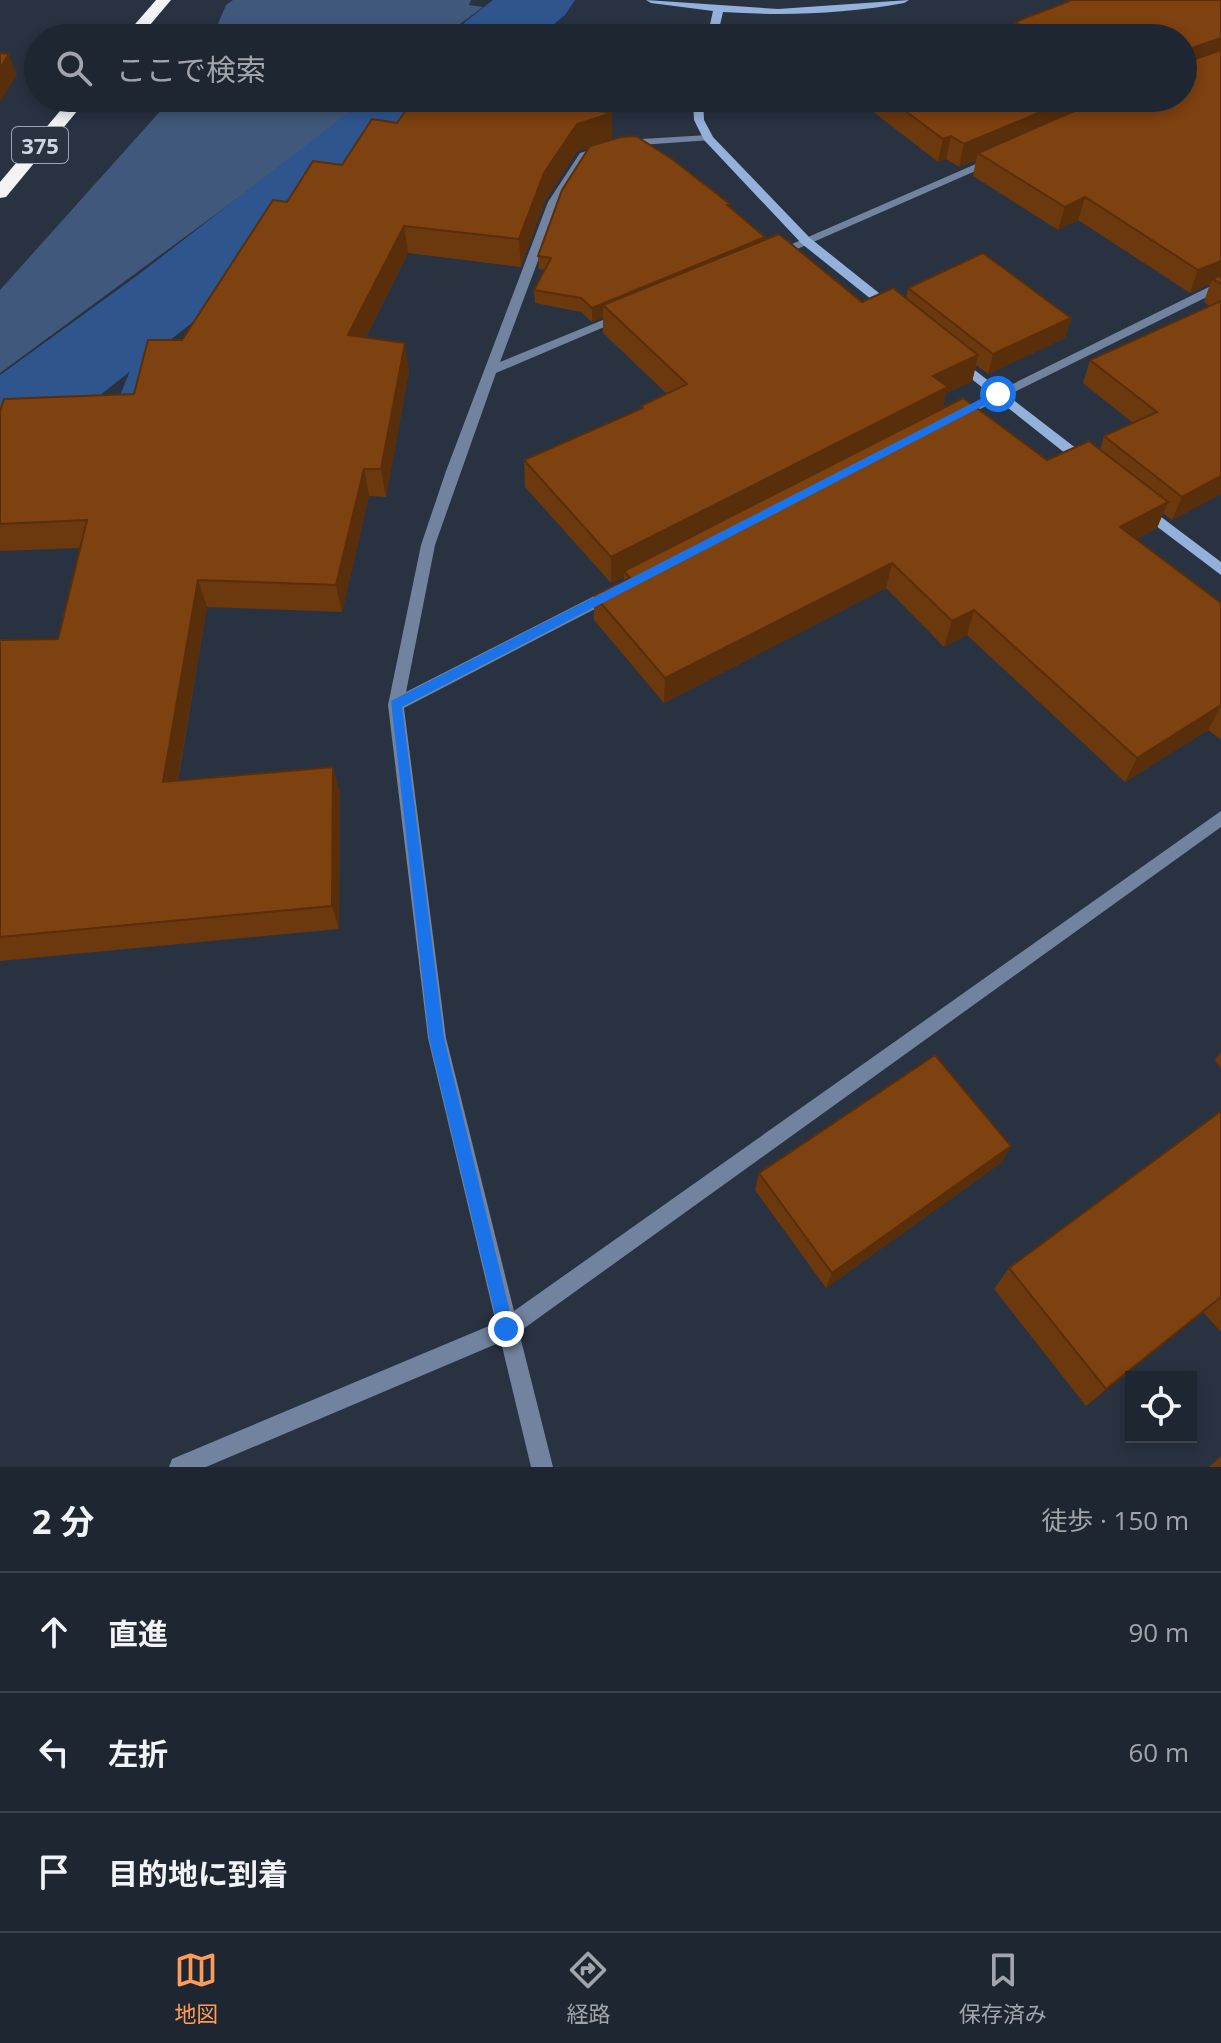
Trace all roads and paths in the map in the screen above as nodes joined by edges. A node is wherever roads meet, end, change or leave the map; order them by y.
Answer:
1 (164, 0) edge
2 (651, 0) edge
3 (904, 0) edge
4 (718, 11) junction
5 (143, 24) edge
6 (715, 24) edge
7 (68, 112) edge
8 (699, 112) edge
9 (708, 138) junction
10 (1007, 154) edge
11 (0, 193) edge
12 (806, 241) junction
13 (763, 259) edge
14 (1221, 285) edge
15 (635, 311) edge
16 (902, 317) edge
17 (950, 356) edge
18 (493, 370) junction
19 (998, 394) junction
20 (942, 423) edge
21 (1097, 472) edge
22 (1134, 501) edge
23 (1221, 570) edge
24 (634, 582) edge
25 (396, 705) junction
26 (1221, 818) edge
27 (506, 1329) junction
28 (180, 1467) edge
29 (542, 1467) edge

1 - 5 highway
2 - 4 street
3 - 4 street
4 - 6 street
7 - 11 highway, 375
8 - 9 street
9 - 12 street
9 - 18 street
10 - 12 street
12 - 13 street
12 - 16 street
14 - 19 street
15 - 18 street
17 - 19 street
18 - 25 street
19 - 20 street
19 - 21 street
22 - 23 street
24 - 25 street
25 - 27 street
26 - 27 street
27 - 28 street
27 - 29 street

